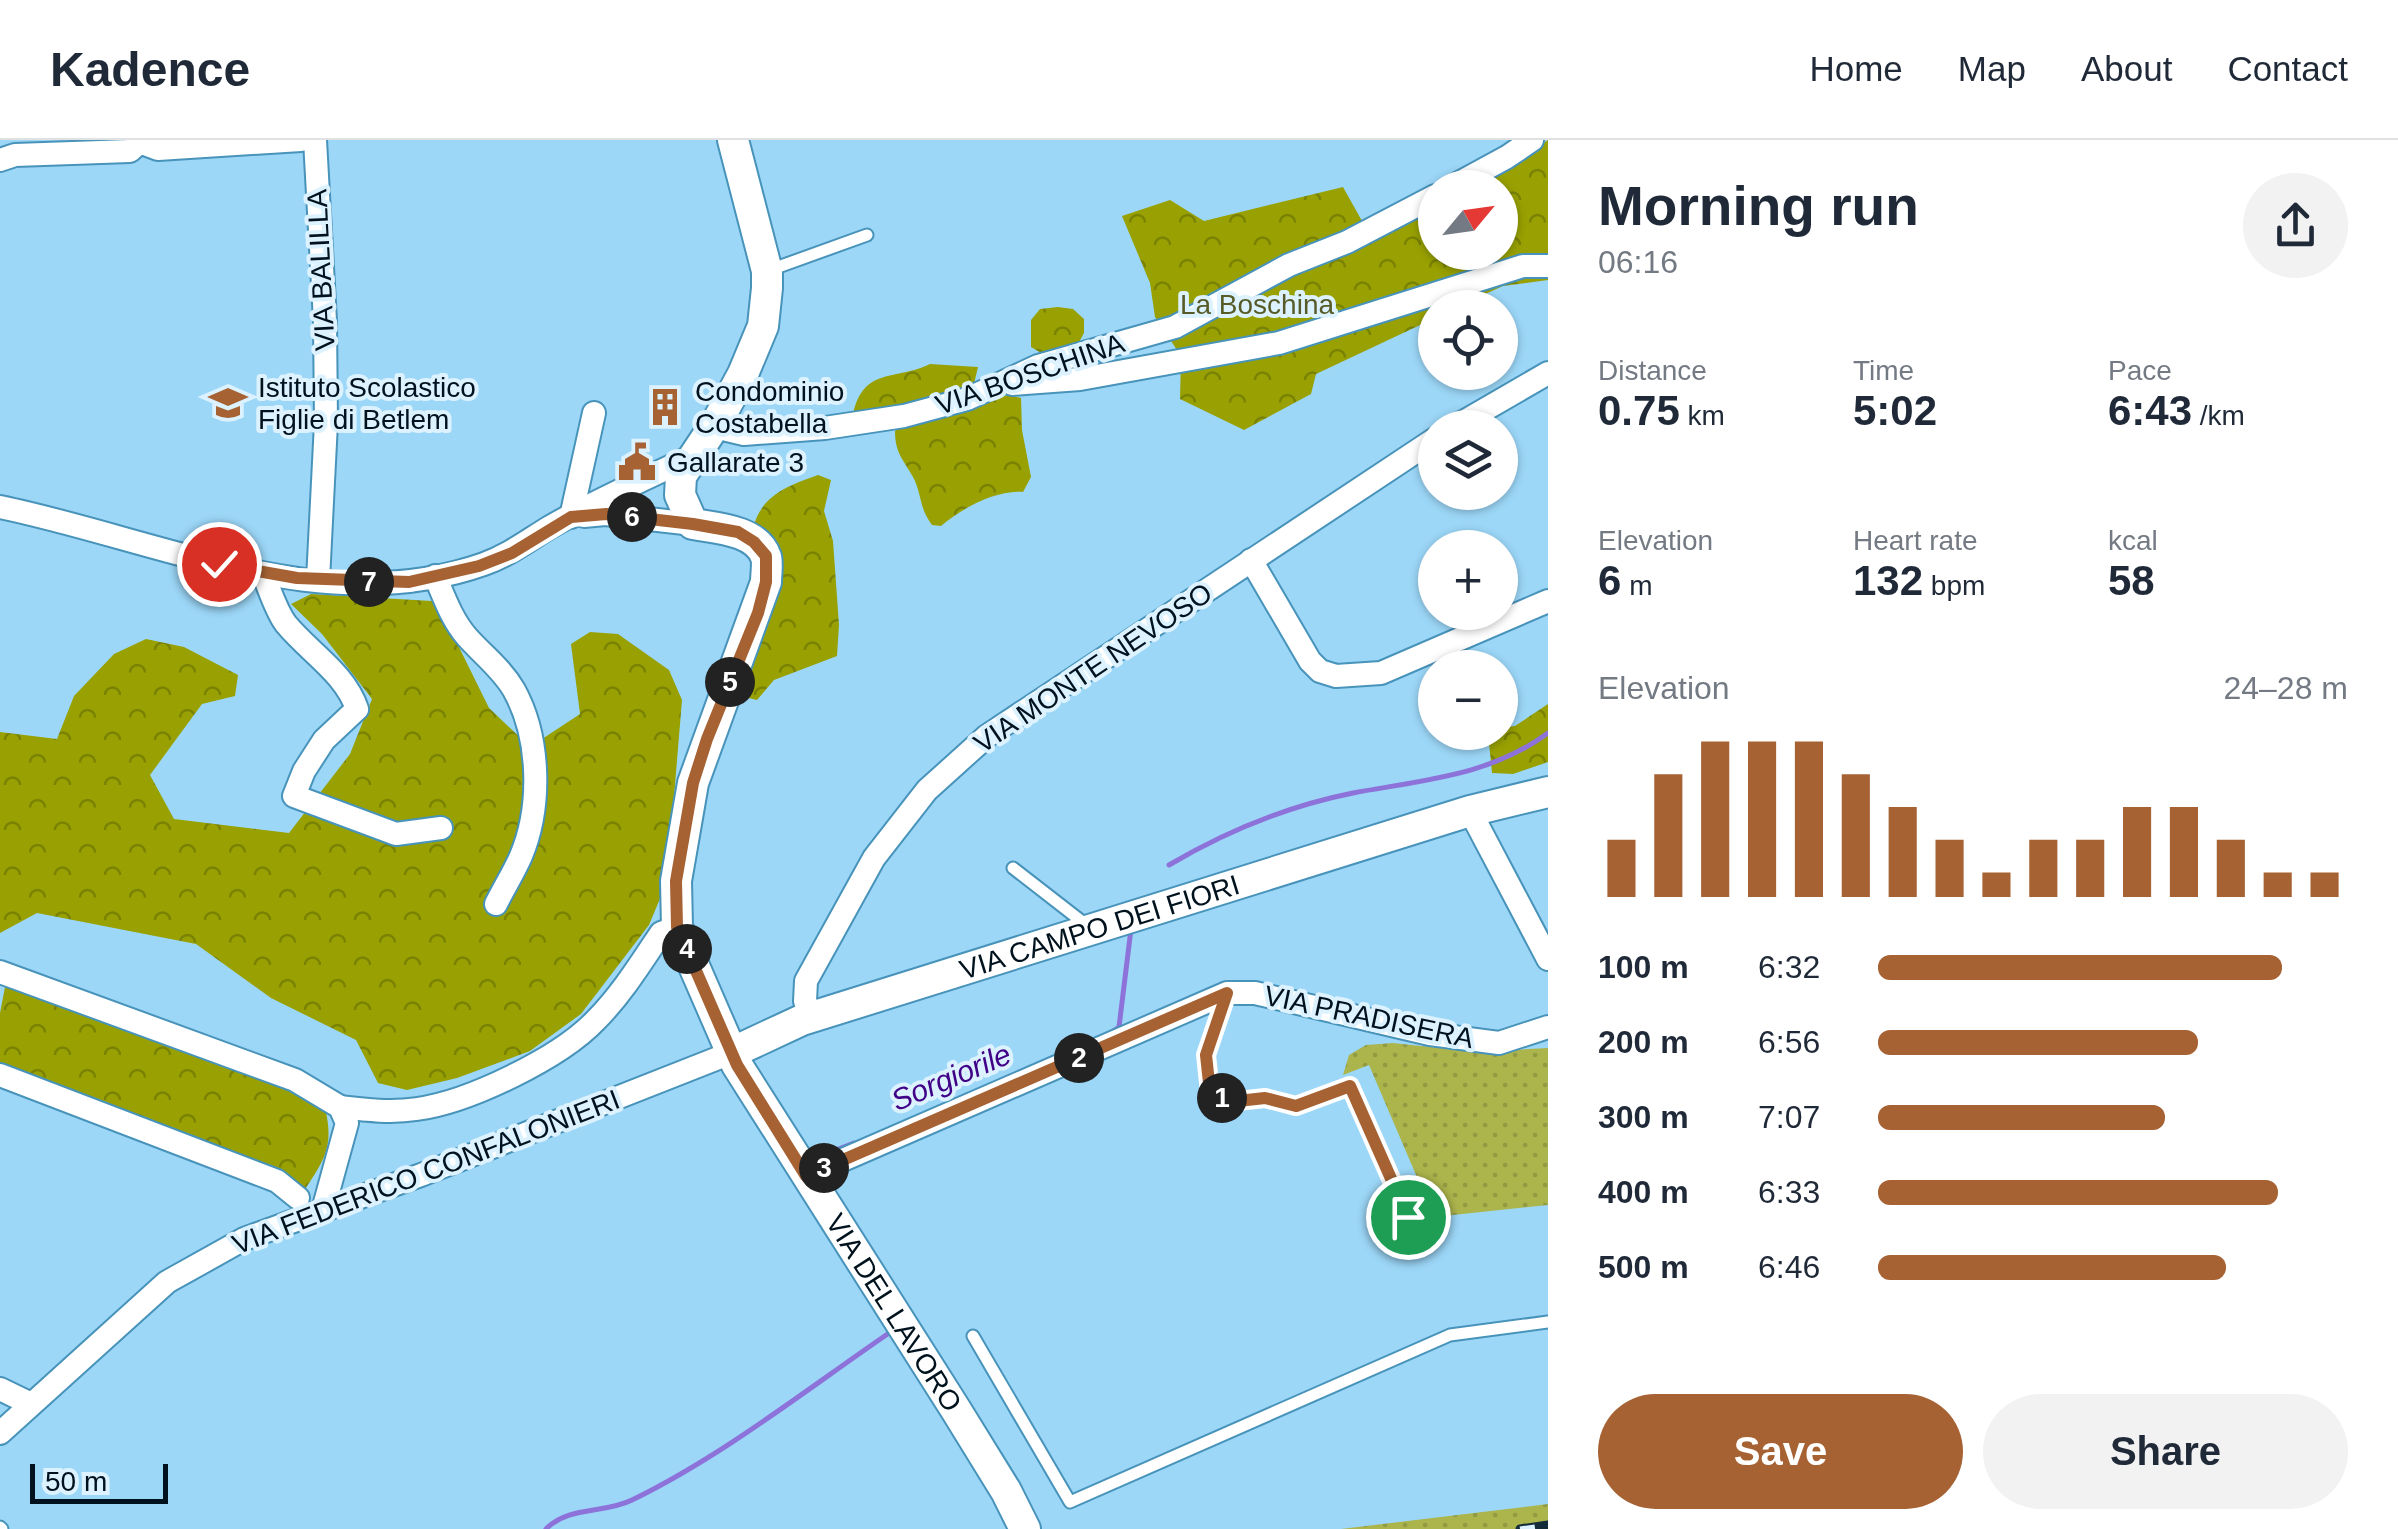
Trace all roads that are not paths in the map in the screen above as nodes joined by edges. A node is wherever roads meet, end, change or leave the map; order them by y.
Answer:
1 (301, 140) edge
2 (315, 140) edge
3 (733, 140) edge
4 (1532, 140) edge
5 (142, 141) edge
6 (0, 160) edge
7 (1481, 170) edge
8 (1418, 205) edge
9 (867, 234) dead end
10 (1548, 266) edge
11 (767, 271) junction
12 (1548, 373) edge
13 (995, 386) junction
14 (1484, 410) edge
15 (594, 413) dead end
16 (717, 422) junction
17 (1418, 450) edge
18 (693, 456) junction
19 (0, 507) edge
20 (571, 517) junction
21 (693, 524) junction
22 (1251, 560) junction
23 (263, 574) junction
24 (435, 576) junction
25 (318, 580) junction
26 (1548, 600) edge
27 (1548, 779) edge
28 (1548, 792) edge
29 (1470, 811) junction
30 (441, 828) dead end
31 (1013, 868) dead end
32 (496, 904) dead end
33 (677, 927) junction
34 (1093, 930) junction
35 (1548, 959) edge
36 (0, 972) edge
37 (1227, 993) junction
38 (812, 1018) junction
39 (1548, 1027) edge
40 (731, 1053) junction
41 (0, 1074) edge
42 (340, 1108) junction
43 (806, 1176) junction
44 (298, 1198) dead end
45 (322, 1210) junction
46 (1408, 1217) dead end
47 (1548, 1322) edge
48 (973, 1336) dead end
49 (0, 1389) edge
50 (31, 1404) junction
51 (0, 1432) edge
52 (1025, 1529) edge

1 - 5 street
2 - 25 street, VIA BALILLA
3 - 11 street
4 - 7 street
5 - 6 street
8 - 13 street, VIA BOSCHINA
9 - 11 lane
10 - 13 street
11 - 16 street
12 - 14 street
13 - 16 street, VIA BOSCHINA
15 - 20 street
16 - 18 street
17 - 22 street, VIA MONTE NEVOSO
18 - 20 street
18 - 21 street
19 - 23 street
20 - 21 street
20 - 24 street
21 - 33 street, VIA DEL LAVORO
22 - 26 street
22 - 38 street, VIA MONTE NEVOSO
23 - 25 street
23 - 30 street
24 - 25 street
24 - 32 street
27 - 29 street, VIA CAMPO DEI FIORI
28 - 29 street, VIA CAMPO DEI FIORI
29 - 34 street, VIA CAMPO DEI FIORI
29 - 35 street
31 - 34 lane
33 - 40 street, VIA DEL LAVORO
33 - 42 street
34 - 38 street, VIA CAMPO DEI FIORI
36 - 42 street
37 - 39 street, VIA PRADISERA
37 - 43 street, VIA PRADISERA
37 - 46 lane
38 - 40 street, VIA CAMPO DEI FIORI
40 - 43 street, VIA DEL LAVORO
40 - 45 street, VIA FEDERICO CONFALONIERI
41 - 44 street
42 - 45 street
43 - 52 street, VIA DEL LAVORO
45 - 50 street, VIA FEDERICO CONFALONIERI
47 - 48 lane
49 - 50 street
50 - 51 street, VIA FEDERICO CONFALONIERI

